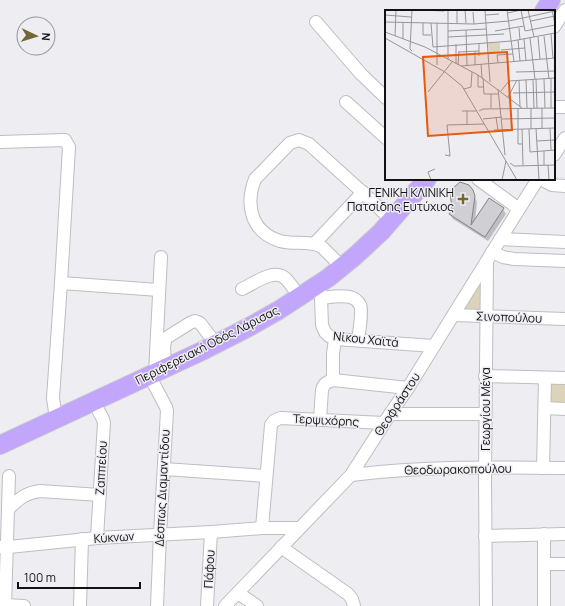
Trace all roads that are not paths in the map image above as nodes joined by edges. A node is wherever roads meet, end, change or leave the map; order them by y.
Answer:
1 (551, 0) edge
2 (545, 10) edge
3 (565, 10) edge
4 (316, 22) dead end
5 (555, 25) edge
6 (385, 97) edge
7 (346, 102) dead end
8 (555, 107) edge
9 (565, 108) edge
10 (385, 137) edge
11 (565, 138) edge
12 (0, 142) edge
13 (555, 153) edge
14 (426, 180) edge
15 (479, 180) edge
16 (538, 180) edge
17 (542, 180) edge
18 (565, 186) edge
19 (363, 192) junction
20 (519, 209) junction
21 (391, 220) junction
22 (500, 240) junction
23 (533, 241) junction
24 (563, 242) edge
25 (314, 244) junction
26 (161, 257) dead end
27 (490, 257) junction
28 (532, 260) junction
29 (563, 261) edge
30 (342, 267) junction
31 (61, 284) junction
32 (159, 290) junction
33 (242, 290) dead end
34 (320, 291) junction
35 (300, 297) junction
36 (454, 315) junction
37 (487, 316) junction
38 (565, 319) edge
39 (335, 339) junction
40 (358, 340) junction
41 (216, 344) junction
42 (434, 346) junction
43 (156, 372) junction
44 (486, 376) junction
45 (545, 378) junction
46 (565, 378) edge
47 (328, 383) junction
48 (408, 388) junction
49 (93, 401) junction
50 (545, 408) junction
51 (565, 409) edge
52 (485, 414) junction
53 (56, 419) junction
54 (387, 419) junction
55 (320, 420) junction
56 (0, 445) edge
57 (543, 468) junction
58 (565, 468) edge
59 (164, 469) junction
60 (485, 471) junction
61 (351, 475) junction
62 (565, 475) edge
63 (10, 476) dead end
64 (266, 476) junction
65 (100, 495) junction
66 (8, 509) junction
67 (262, 528) junction
68 (299, 528) junction
69 (211, 532) junction
70 (160, 534) junction
71 (544, 534) junction
72 (564, 534) dead end
73 (485, 536) junction
74 (97, 538) junction
75 (82, 539) junction
76 (3, 547) edge
77 (281, 547) junction
78 (544, 564) junction
79 (565, 564) edge
80 (238, 593) junction
81 (5, 606) edge
82 (24, 606) edge
83 (80, 606) edge
84 (157, 606) edge
85 (207, 606) edge
86 (225, 606) edge
87 (257, 606) edge
88 (354, 606) edge
89 (486, 606) edge
90 (544, 606) edge

1 - 2 highway
3 - 5 street
4 - 6 street
7 - 10 street
8 - 9 street
11 - 13 street
12 - 31 street
14 - 21 highway, Περιφερειακή Οδός Λάρισας
15 - 20 street
16 - 20 street, Θεοφράστου
17 - 18 street
19 - 21 street
19 - 25 street
19 - 25 street
20 - 22 street, Θεοφράστου
21 - 30 highway, Περιφερειακή Οδός Λάρισας
22 - 23 street
22 - 27 street, Θεοφράστου
23 - 24 street
23 - 28 street
24 - 29 street
25 - 30 street
26 - 32 street
27 - 28 street
27 - 36 street, Θεοφράστου
27 - 37 street, Γεωργίου Μέγα
28 - 29 street
30 - 34 highway, Περιφερειακή Οδός Λάρισας
31 - 32 street
31 - 53 street
32 - 43 street
33 - 35 street
34 - 35 highway, Περιφερειακή Οδός Λάρισας
34 - 39 street, Νίκου Χαϊτά
34 - 40 street
35 - 41 highway, Περιφερειακή Οδός Λάρισας
36 - 37 street, Σινοπούλου
36 - 42 street, Θεοφράστου
37 - 38 street, Σινοπούλου
37 - 44 street, Γεωργίου Μέγα
39 - 40 street, Νίκου Χαϊτά
39 - 47 street
40 - 42 street, Νίκου Χαϊτά
41 - 43 highway, Περιφερειακή Οδός Λάρισας
41 - 43 street
42 - 48 street, Θεοφράστου
43 - 49 highway, Περιφερειακή Οδός Λάρισας
43 - 59 street, Δέσπως Διαμαντίδου
44 - 45 street
44 - 52 street, Γεωργίου Μέγα
45 - 46 street
45 - 50 street
47 - 48 street
47 - 55 street
48 - 54 street, Θεοφράστου
49 - 53 highway, Περιφερειακή Οδός Λάρισας
49 - 65 street, Ζαππείου
50 - 51 street
50 - 57 street
52 - 54 street, Τερψιχόρης
52 - 60 street, Γεωργίου Μέγα
53 - 56 highway, Περιφερειακή Οδός Λάρισας
54 - 55 street, Τερψιχόρης
54 - 61 street, Θεοφράστου
55 - 64 street, Τερψιχόρης
57 - 58 street, Θεοδωρακοπούλου
57 - 60 street, Θεοδωρακοπούλου
59 - 64 street
59 - 70 street, Δέσπως Διαμαντίδου
60 - 61 street, Θεοδωρακοπούλου
60 - 62 street
60 - 73 street, Γεωργίου Μέγα
61 - 68 street, Θεοφράστου
63 - 66 street
64 - 67 street
65 - 66 street
65 - 74 street, Ζαππείου
66 - 76 street
67 - 68 street, Κύκνων
67 - 69 street, Κύκνων
68 - 77 street, Θεοφράστου
69 - 70 street, Κύκνων
69 - 85 street, Πάφου
70 - 74 street, Κύκνων
70 - 84 street, Δέσπως Διαμαντίδου
71 - 72 street
71 - 73 street
71 - 78 street
73 - 89 street, Γεωργίου Μέγα
74 - 75 street, Κύκνων
75 - 76 street, Κύκνων
75 - 83 street
76 - 81 street
77 - 80 street, Θεοφράστου
77 - 88 street
78 - 79 street
78 - 90 street
80 - 86 street, Θεοφράστου
80 - 87 street
81 - 82 street

